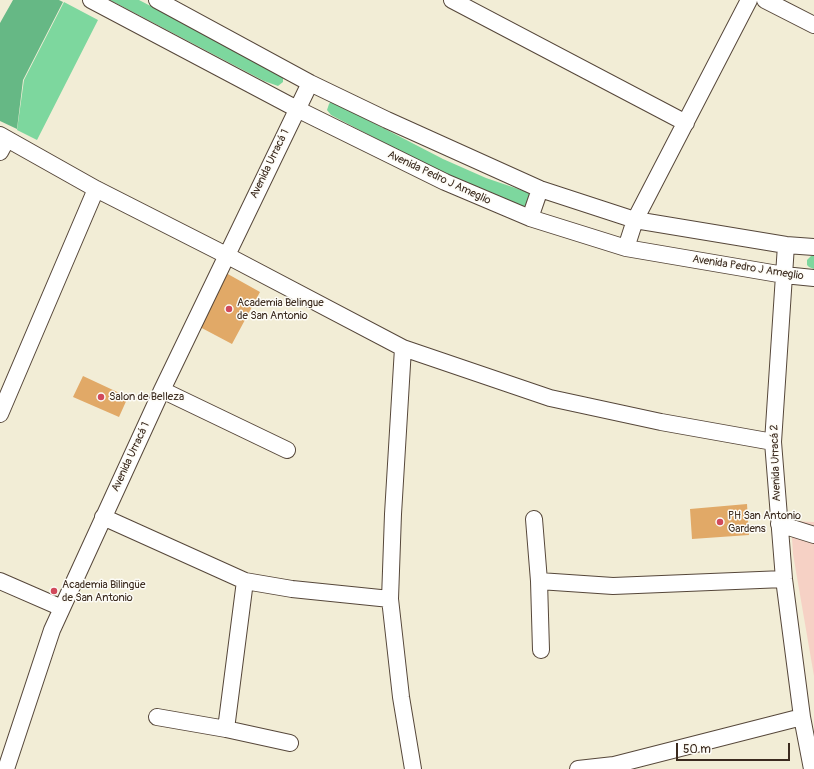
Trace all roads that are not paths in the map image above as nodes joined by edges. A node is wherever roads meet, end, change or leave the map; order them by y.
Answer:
1 (91, 0) edge
2 (157, 0) edge
3 (452, 0) edge
4 (749, 0) edge
5 (765, 0) edge
6 (814, 25) edge
7 (310, 83) junction
8 (297, 109) junction
9 (686, 122) junction
10 (2, 142) edge
11 (96, 189) junction
12 (540, 189) junction
13 (530, 218) junction
14 (635, 220) junction
15 (786, 245) junction
16 (814, 247) edge
17 (626, 248) junction
18 (226, 255) junction
19 (784, 275) junction
20 (814, 278) edge
21 (403, 348) junction
22 (162, 390) junction
23 (0, 414) edge
24 (773, 442) junction
25 (287, 450) dead end
26 (104, 517) junction
27 (534, 519) dead end
28 (779, 524) junction
29 (814, 535) edge
30 (784, 579) junction
31 (0, 581) edge
32 (245, 581) junction
33 (539, 581) junction
34 (390, 600) junction
35 (62, 608) junction
36 (541, 650) dead end
37 (157, 717) dead end
38 (802, 717) junction
39 (226, 728) junction
40 (290, 743) dead end
41 (6, 769) edge
42 (413, 769) edge
43 (578, 769) edge
44 (812, 769) edge

1 - 8 street, Avenida Pedro J Ameglio
2 - 7 street
3 - 9 street
4 - 9 street
5 - 6 street
7 - 8 street, Avenida Urracá 1
7 - 12 street
8 - 13 street, Avenida Pedro J Ameglio
8 - 18 street, Avenida Urracá 1
9 - 14 street
10 - 11 street
11 - 18 street
11 - 23 street
12 - 13 street
12 - 14 street
13 - 17 street, Avenida Pedro J Ameglio
14 - 15 street
14 - 17 street
15 - 16 street
15 - 19 street, Avenida Urracá 2
17 - 19 street, Avenida Pedro J Ameglio
18 - 21 street
18 - 22 street, Avenida Urracá 1
19 - 20 street, Avenida Pedro J Ameglio
19 - 24 street, Avenida Urracá 2
21 - 24 street
21 - 34 street
22 - 25 street
22 - 26 street, Avenida Urracá 1
24 - 28 street, Avenida Urracá 2
26 - 32 street
26 - 35 street, Avenida Urracá 1
27 - 33 street
28 - 29 street
28 - 30 street, Avenida Urracá 2
30 - 33 street
30 - 38 street, Avenida Urracá 2
31 - 35 street
32 - 34 street
32 - 39 street
33 - 36 street
34 - 42 street
35 - 41 street, Avenida Urracá 1
37 - 39 street
38 - 43 street
38 - 44 street, Avenida Urracá 2
39 - 40 street

